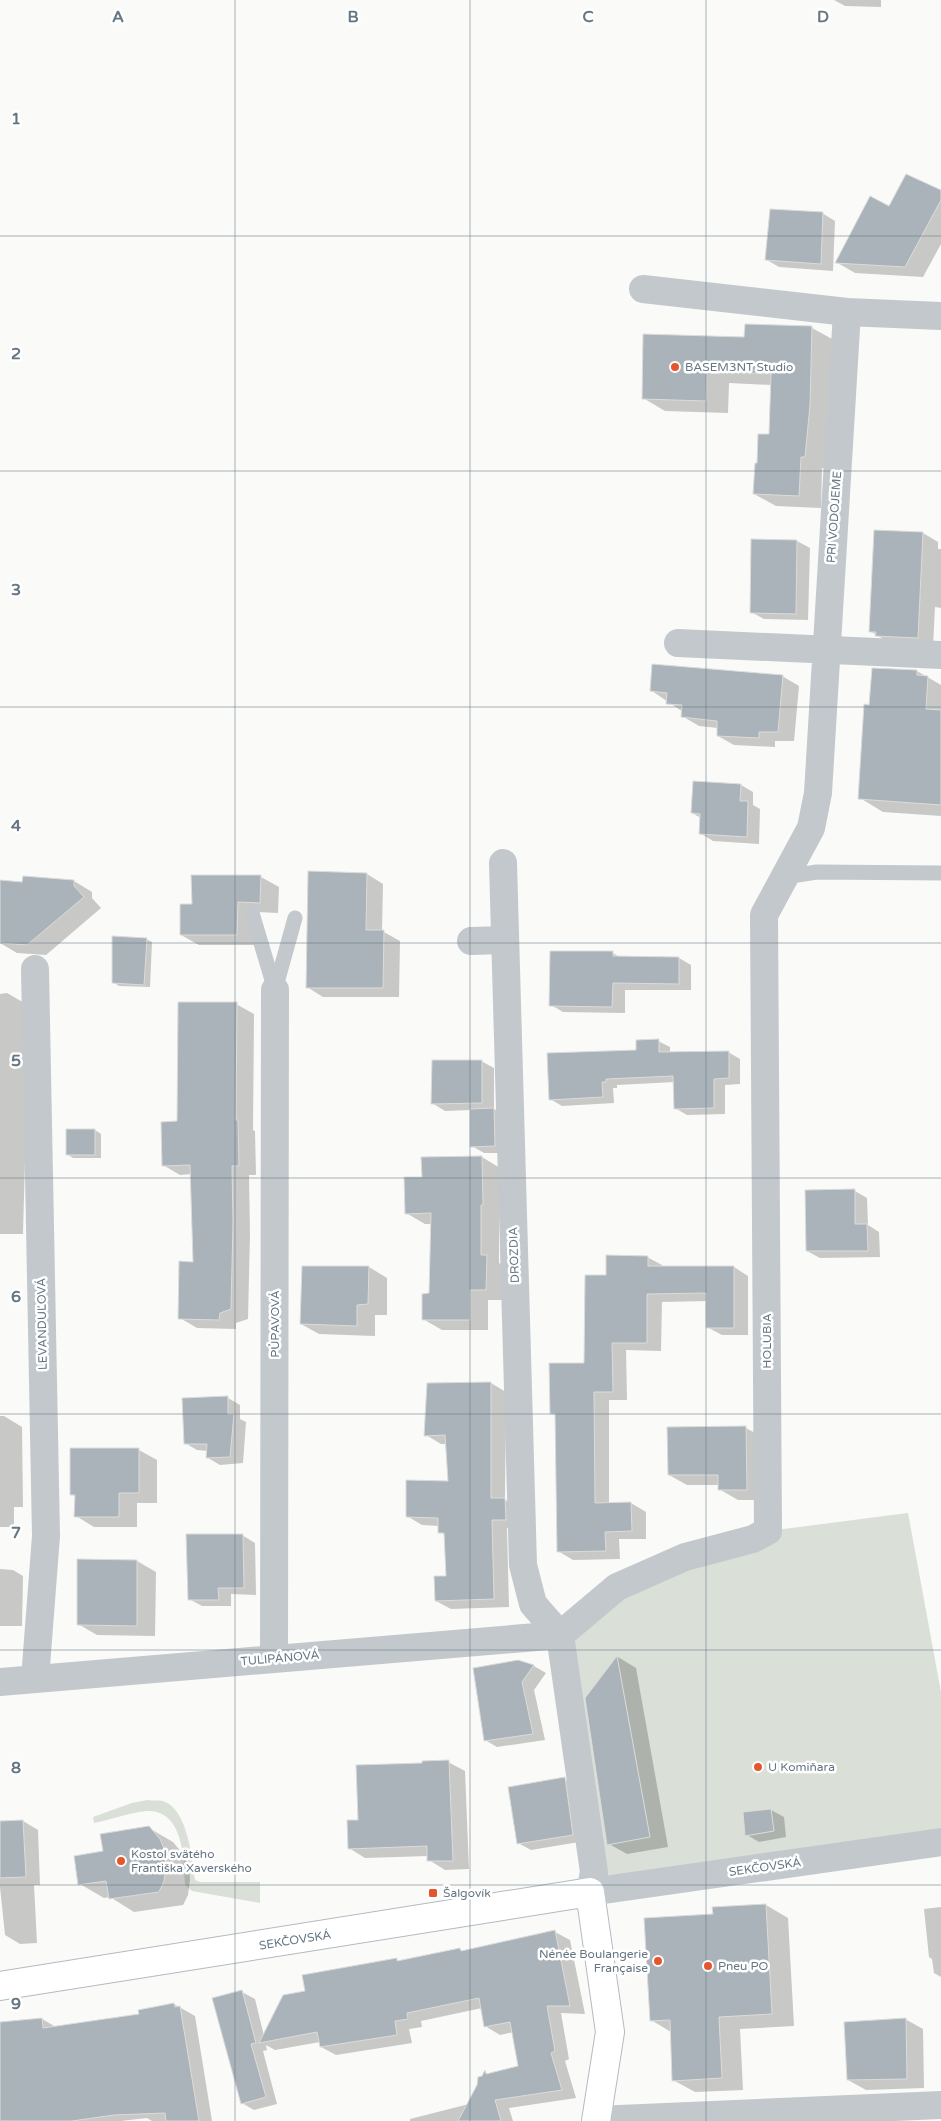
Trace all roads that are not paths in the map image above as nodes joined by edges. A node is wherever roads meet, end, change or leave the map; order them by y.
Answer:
1 (643, 289) dead end
2 (847, 312) junction
3 (941, 316) edge
4 (678, 643) dead end
5 (826, 648) junction
6 (941, 655) edge
7 (503, 863) dead end
8 (941, 873) edge
9 (784, 877) junction
10 (252, 912) dead end
11 (764, 915) joint
12 (296, 918) dead end
13 (505, 940) junction
14 (471, 941) dead end
15 (35, 969) dead end
16 (275, 990) junction
17 (560, 1634) junction
18 (274, 1658) junction
19 (35, 1678) junction
20 (0, 1682) edge
21 (941, 1842) edge
22 (590, 1892) junction
23 (0, 1986) edge
24 (941, 2105) edge
25 (596, 2120) edge

1 - 2 street
2 - 3 street
2 - 5 street, PRI VODOJEME
4 - 5 street
5 - 6 street
5 - 9 street, PRI VODOJEME
7 - 13 street, DROZDIA
8 - 9 lane
9 - 11 street, PRI VODOJEME
10 - 16 lane
11 - 17 street, HOLUBIA
12 - 16 lane
13 - 14 street
13 - 17 street, DROZDIA
15 - 19 street, LEVANDUĽOVÁ
16 - 18 street, PÚPAVOVÁ
17 - 18 street, TULIPÁNOVÁ
17 - 22 street
18 - 19 street, TULIPÁNOVÁ
19 - 20 street, TULIPÁNOVÁ
21 - 22 street, SEKČOVSKÁ
22 - 23 street, SEKČOVSKÁ
22 - 25 street
24 - 25 street

